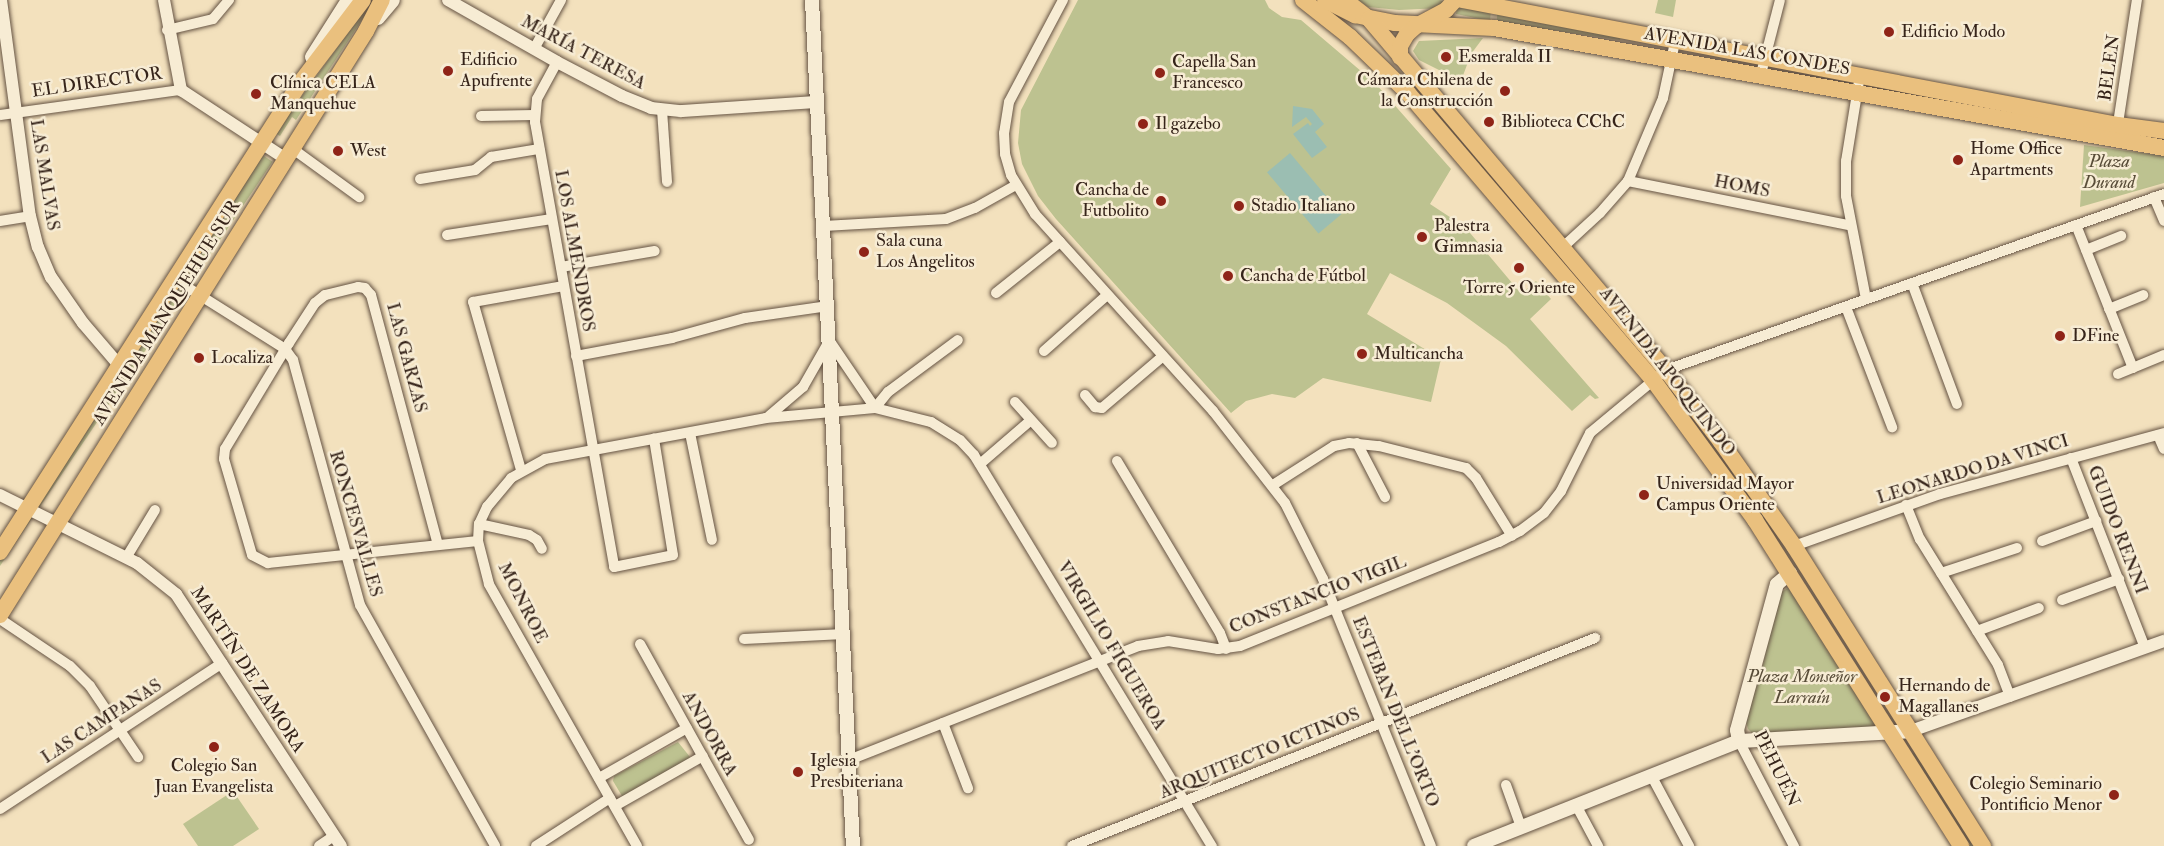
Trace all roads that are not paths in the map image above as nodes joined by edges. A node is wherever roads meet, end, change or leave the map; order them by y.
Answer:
1 (164, 0) edge
2 (229, 0) edge
3 (348, 0) edge
4 (363, 0) edge
5 (382, 0) edge
6 (393, 0) edge
7 (448, 0) edge
8 (561, 0) edge
9 (812, 0) edge
10 (1063, 0) edge
11 (1303, 0) edge
12 (1324, 0) edge
13 (1345, 0) edge
14 (1455, 0) edge
15 (1462, 0) edge
16 (1780, 0) edge
17 (2137, 0) edge
18 (1, 3) edge
19 (1369, 19) junction
20 (1416, 26) junction
21 (167, 30) junction
22 (366, 31) junction
23 (1675, 42) junction
24 (534, 49) junction
25 (1400, 57) junction
26 (1671, 59) junction
27 (557, 62) junction
28 (1763, 65) junction
29 (300, 83) junction
30 (1858, 83) junction
31 (181, 90) junction
32 (817, 102) junction
33 (662, 110) junction
34 (16, 112) junction
35 (0, 115) edge
36 (534, 115) junction
37 (481, 116) dead end
38 (2164, 131) edge
39 (2117, 133) junction
40 (261, 143) junction
41 (2164, 148) edge
42 (540, 149) junction
43 (289, 154) junction
44 (420, 179) dead end
45 (1628, 181) junction
46 (667, 182) dead end
47 (1016, 185) junction
48 (2159, 195) edge
49 (359, 197) dead end
50 (30, 216) junction
51 (552, 219) junction
52 (0, 221) edge
53 (2164, 221) edge
54 (1850, 225) junction
55 (2076, 225) junction
56 (824, 226) junction
57 (447, 235) dead end
58 (2121, 236) dead end
59 (1060, 242) junction
60 (1563, 248) junction
61 (2086, 250) junction
62 (655, 251) dead end
63 (561, 267) junction
64 (174, 279) junction
65 (1912, 283) junction
66 (564, 286) junction
67 (996, 293) dead end
68 (201, 295) junction
69 (1107, 295) junction
70 (2143, 295) dead end
71 (1866, 299) junction
72 (828, 306) junction
73 (1846, 306) junction
74 (2109, 309) junction
75 (830, 340) junction
76 (958, 340) dead end
77 (285, 349) junction
78 (1044, 351) dead end
79 (576, 356) junction
80 (1163, 356) junction
81 (2164, 356) edge
82 (119, 365) junction
83 (2133, 368) junction
84 (2118, 374) dead end
85 (1659, 375) junction
86 (1084, 395) dead end
87 (1015, 402) dead end
88 (1958, 404) dead end
89 (874, 408) junction
90 (833, 411) junction
91 (766, 418) junction
92 (1031, 420) junction
93 (1892, 427) dead end
94 (690, 433) junction
95 (2161, 434) edge
96 (654, 439) junction
97 (1052, 443) dead end
98 (1357, 443) junction
99 (2164, 449) edge
100 (592, 450) junction
101 (2071, 458) junction
102 (1117, 461) dead end
103 (980, 464) junction
104 (521, 470) junction
105 (1273, 485) junction
106 (0, 495) edge
107 (1385, 497) dead end
108 (1906, 505) junction
109 (27, 508) junction
110 (155, 510) dead end
111 (2096, 521) junction
112 (59, 524) junction
113 (479, 525) junction
114 (1512, 536) junction
115 (712, 540) dead end
116 (478, 541) junction
117 (2042, 541) dead end
118 (438, 545) junction
119 (1794, 546) junction
120 (2017, 548) dead end
121 (542, 549) dead end
122 (0, 552) edge
123 (345, 555) junction
124 (126, 558) junction
125 (1790, 573) junction
126 (1941, 573) junction
127 (2119, 579) junction
128 (1820, 585) junction
129 (2062, 600) dead end
130 (1335, 607) junction
131 (2039, 609) dead end
132 (0, 617) edge
133 (1977, 631) junction
134 (844, 634) junction
135 (1595, 638) dead end
136 (744, 639) dead end
137 (2164, 642) edge
138 (640, 644) dead end
139 (1226, 648) junction
140 (2145, 648) junction
141 (1101, 661) junction
142 (222, 663) junction
143 (2010, 697) junction
144 (943, 723) junction
145 (1382, 723) junction
146 (687, 728) junction
147 (120, 729) junction
148 (1911, 731) junction
149 (1891, 733) junction
150 (1739, 741) junction
151 (703, 756) junction
152 (138, 757) dead end
153 (849, 760) junction
154 (1651, 776) junction
155 (599, 778) junction
156 (1506, 785) dead end
157 (968, 788) dead end
158 (1185, 801) junction
159 (613, 802) junction
160 (1576, 806) junction
161 (0, 809) edge
162 (1521, 827) junction
163 (749, 840) dead end
164 (337, 841) edge
165 (319, 846) edge
166 (495, 846) edge
167 (536, 846) edge
168 (637, 846) edge
169 (853, 846) edge
170 (1072, 846) edge
171 (1212, 846) edge
172 (1431, 846) edge
173 (1474, 846) edge
174 (1598, 846) edge
175 (1689, 846) edge
176 (1794, 846) edge
177 (1961, 846) edge
178 (1983, 846) edge

1 - 21 street
2 - 21 street
3 - 29 main road, AVENIDA MANQUEHUE SUR
4 - 29 main road, AVENIDA MANQUEHUE SUR
5 - 22 main road, AVENIDA MANQUEHUE SUR
6 - 22 main road, AVENIDA MANQUEHUE SUR
7 - 24 street, MARÍA TERESA
8 - 24 street
9 - 32 main road
10 - 47 street, ESTEBAN DELL'ORTO
11 - 85 main road, AVENIDA APOQUINDO
12 - 19 main road, AVENIDA LAS CONDES
13 - 19 main road, AVENIDA APOQUINDO
14 - 20 main road
15 - 23 main road, AVENIDA LAS CONDES
16 - 28 street
17 - 39 street, BELEN
18 - 34 street, LAS MALVAS
19 - 20 main road, AVENIDA LAS CONDES
19 - 25 main road, AVENIDA APOQUINDO
20 - 25 main road
20 - 26 main road, AVENIDA LAS CONDES
21 - 31 street
22 - 43 main road, AVENIDA MANQUEHUE SUR
23 - 26 street
23 - 28 main road, AVENIDA LAS CONDES
24 - 27 street, MARÍA TERESA
25 - 60 main road, AVENIDA APOQUINDO
26 - 28 main road, AVENIDA LAS CONDES
26 - 45 street
27 - 33 street, MARÍA TERESA
27 - 36 street, LOS ALMENDROS
28 - 30 main road, AVENIDA LAS CONDES
29 - 40 main road, AVENIDA MANQUEHUE SUR
30 - 39 main road, AVENIDA LAS CONDES
30 - 54 street
31 - 34 street, EL DIRECTOR
31 - 40 street, EL DIRECTOR
32 - 33 street, MARÍA TERESA
32 - 56 main road
33 - 46 street
34 - 35 street, EL DIRECTOR
34 - 50 street, LAS MALVAS
36 - 37 street
36 - 42 street, LOS ALMENDROS
38 - 39 main road, AVENIDA LAS CONDES
39 - 41 main road, AVENIDA LAS CONDES
40 - 43 street, EL DIRECTOR
40 - 64 main road, AVENIDA MANQUEHUE SUR
42 - 44 street
42 - 51 street, LOS ALMENDROS
43 - 49 street
43 - 68 main road, AVENIDA MANQUEHUE SUR
45 - 54 street, HOMS
45 - 60 street
47 - 56 street
47 - 59 street, ESTEBAN DELL'ORTO
48 - 53 street
48 - 55 street
50 - 52 street
50 - 82 street, LAS MALVAS
51 - 57 street
51 - 63 street, LOS ALMENDROS
54 - 71 street
55 - 61 street
55 - 65 street
56 - 72 main road
58 - 61 street
59 - 67 street
59 - 69 street, ESTEBAN DELL'ORTO
60 - 85 main road, AVENIDA APOQUINDO
61 - 74 street
62 - 63 street
63 - 66 street, LOS ALMENDROS
64 - 68 street
64 - 82 main road, AVENIDA MANQUEHUE SUR
65 - 71 street
65 - 88 street
66 - 79 street, LOS ALMENDROS
66 - 104 street
68 - 77 street
68 - 112 main road, AVENIDA MANQUEHUE SUR
69 - 78 street
69 - 80 street, ESTEBAN DELL'ORTO
70 - 74 street
71 - 73 street
72 - 75 main road
72 - 79 street
73 - 85 street
73 - 93 street
74 - 83 street
75 - 89 street
75 - 90 main road
75 - 91 street, MONROE
76 - 89 street
77 - 118 street, LAS GARZAS
77 - 123 street, RONCESVALLES
77 - 123 street
79 - 100 street, LOS ALMENDROS
80 - 86 street
80 - 105 street, ESTEBAN DELL'ORTO
81 - 83 street
82 - 109 main road, AVENIDA MANQUEHUE SUR
83 - 84 street
85 - 114 street, CONSTANCIO VIGIL
85 - 119 main road, AVENIDA APOQUINDO
85 - 125 main road, AVENIDA APOQUINDO
87 - 92 street
89 - 90 street, VIRGILIO FIGUEROA
89 - 103 street, VIRGILIO FIGUEROA
90 - 91 street, MONROE
90 - 134 main road
91 - 94 street, MONROE
92 - 97 street
92 - 103 street
94 - 96 street, MONROE
94 - 115 street
95 - 99 street
95 - 101 street, LEONARDO DA VINCI
96 - 100 street, MONROE
96 - 100 street, LOS ALMENDROS
98 - 105 street
98 - 107 street
98 - 114 street
100 - 104 street, MONROE
101 - 108 street, LEONARDO DA VINCI
101 - 111 street, GUIDO RENNI
102 - 139 street
103 - 141 street, VIRGILIO FIGUEROA
104 - 113 street, MONROE
105 - 130 street, ESTEBAN DELL'ORTO
106 - 109 street, MARTÍN DE ZAMORA
108 - 119 street, LEONARDO DA VINCI
108 - 126 street
109 - 112 street, MARTÍN DE ZAMORA
109 - 122 main road, AVENIDA MANQUEHUE SUR
110 - 124 street
111 - 117 street
111 - 127 street, GUIDO RENNI
112 - 124 street, MARTÍN DE ZAMORA
112 - 132 main road, AVENIDA MANQUEHUE SUR
113 - 116 street, MONROE
113 - 121 street
114 - 130 street, CONSTANCIO VIGIL
116 - 118 street
116 - 155 street, MONROE
118 - 123 street
119 - 128 main road, AVENIDA APOQUINDO
120 - 126 street
123 - 166 street, RONCESVALLES
124 - 142 street, MARTÍN DE ZAMORA
125 - 128 main road
125 - 149 main road, AVENIDA APOQUINDO
125 - 150 main road, PEHUÉN
126 - 133 street
127 - 129 street
127 - 140 street, GUIDO RENNI
128 - 148 main road, AVENIDA APOQUINDO
130 - 139 street, CONSTANCIO VIGIL
130 - 145 street, ESTEBAN DELL'ORTO
131 - 133 street
132 - 147 street
133 - 143 street
134 - 136 street
134 - 153 main road
135 - 145 street, ARQUITECTO ICTINOS
137 - 140 street
138 - 146 street, ANDORRA
139 - 141 street, CONSTANCIO VIGIL
140 - 143 street
141 - 144 street, CONSTANCIO VIGIL
141 - 158 street, VIRGILIO FIGUEROA
142 - 147 street, LAS CAMPANAS
142 - 164 street, MARTÍN DE ZAMORA
143 - 148 street
144 - 153 street, CONSTANCIO VIGIL
144 - 157 street
145 - 158 street, ARQUITECTO ICTINOS
145 - 172 street, ESTEBAN DELL'ORTO
146 - 151 street, ANDORRA
146 - 155 street
147 - 152 street
147 - 161 street, LAS CAMPANAS
148 - 149 main road
148 - 178 main road, AVENIDA APOQUINDO
149 - 150 main road
149 - 177 main road, AVENIDA APOQUINDO
150 - 154 main road
150 - 176 street, PEHUÉN
151 - 159 street
151 - 163 street, ANDORRA
153 - 169 main road
154 - 160 main road
154 - 175 street
155 - 159 street, MONROE
156 - 162 street
158 - 170 street, ARQUITECTO ICTINOS
158 - 171 street, VIRGILIO FIGUEROA
159 - 167 street
159 - 168 street, MONROE
160 - 162 main road
160 - 174 street
162 - 173 main road
164 - 165 street

